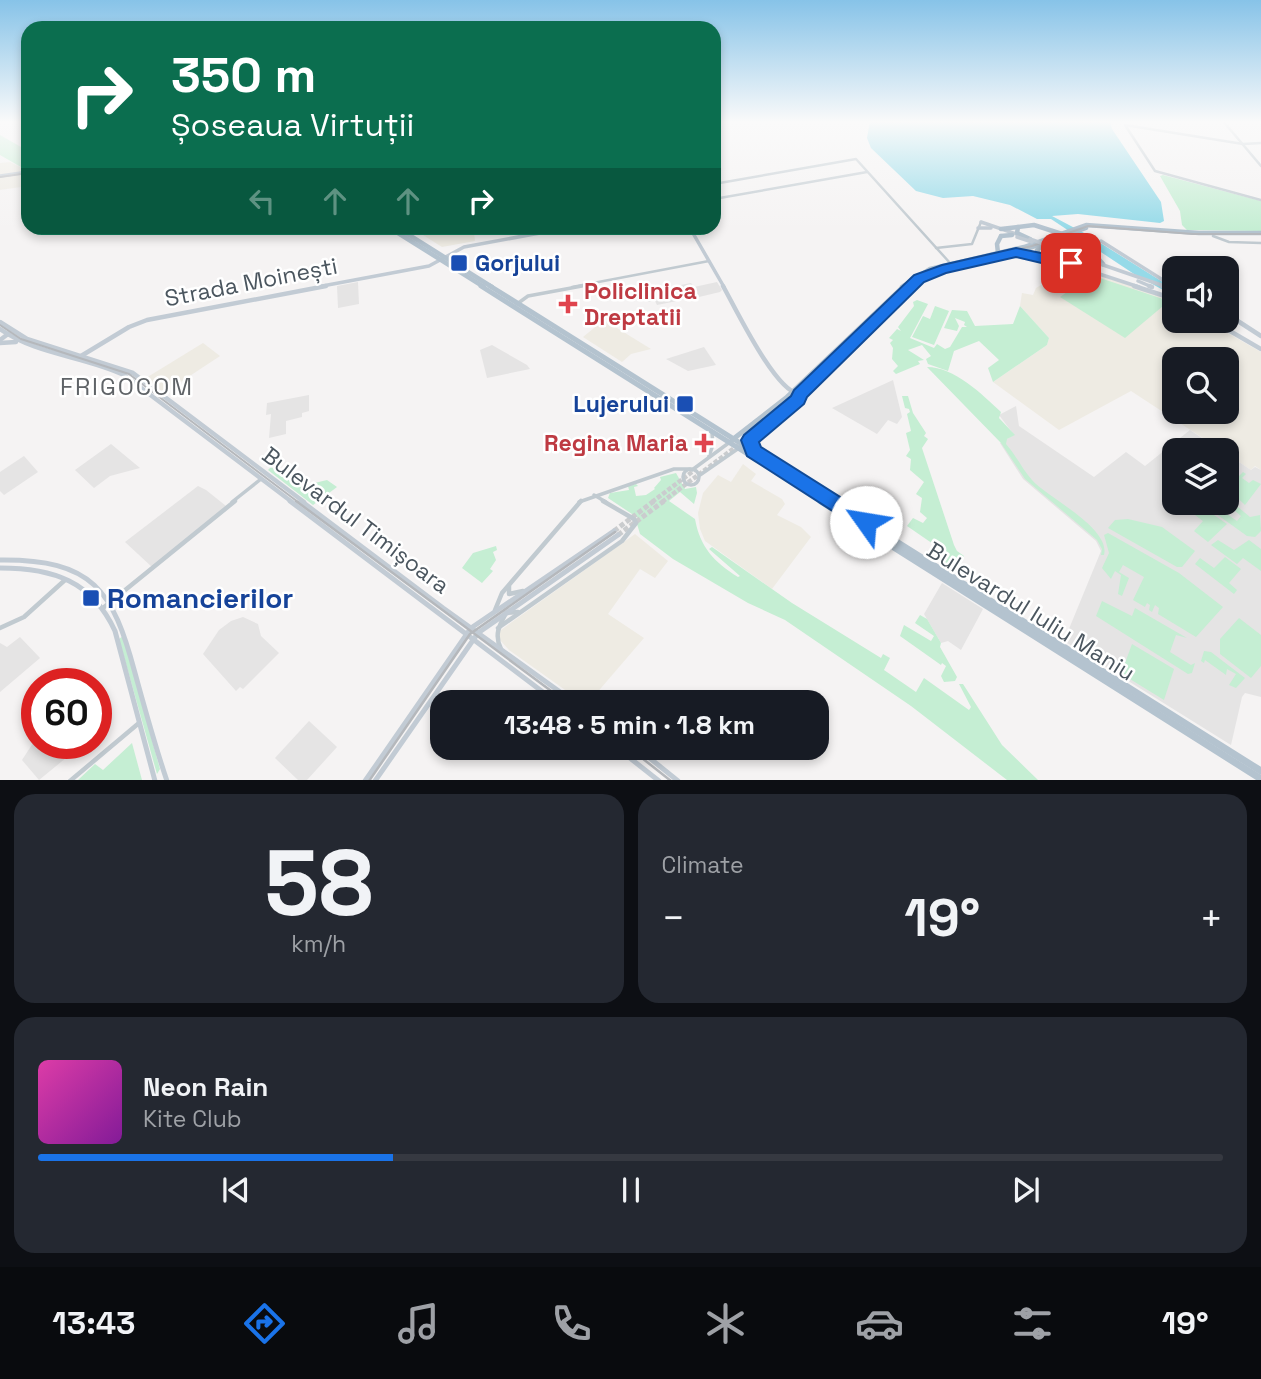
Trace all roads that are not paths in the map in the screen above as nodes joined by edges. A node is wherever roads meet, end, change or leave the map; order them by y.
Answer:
1 (1147, 157) edge
2 (867, 172) junction
3 (21, 174) edge
4 (0, 177) edge
5 (721, 183) edge
6 (721, 198) edge
7 (1261, 200) edge
8 (980, 225) junction
9 (1017, 228) junction
10 (1079, 228) junction
11 (993, 229) junction
12 (1002, 229) junction
13 (1066, 234) junction
14 (1261, 234) edge
15 (520, 235) edge
16 (694, 235) edge
17 (408, 236) edge
18 (1001, 236) junction
19 (1015, 236) junction
20 (1055, 236) junction
21 (1216, 236) junction
22 (1030, 239) junction
23 (1076, 241) junction
24 (1261, 243) edge
25 (1039, 247) junction
26 (1090, 247) junction
27 (937, 249) junction
28 (998, 250) junction
29 (1079, 252) junction
30 (1016, 253) junction
31 (1065, 253) junction
32 (1032, 256) junction
33 (446, 258) junction
34 (709, 261) junction
35 (1069, 262) junction
36 (1058, 263) junction
37 (950, 264) junction
38 (1075, 266) junction
39 (1112, 268) junction
40 (1162, 281) edge
41 (1162, 285) edge
42 (1162, 293) edge
43 (1162, 295) edge
44 (517, 304) junction
45 (1239, 322) edge
46 (1, 325) edge
47 (1233, 333) edge
48 (10, 334) junction
49 (1261, 336) edge
50 (0, 341) edge
51 (22, 343) junction
52 (1261, 349) edge
53 (80, 357) junction
54 (116, 368) junction
55 (129, 370) junction
56 (124, 375) junction
57 (778, 381) junction
58 (798, 386) junction
59 (792, 393) junction
60 (799, 394) junction
61 (784, 402) junction
62 (709, 428) junction
63 (724, 431) junction
64 (747, 435) junction
65 (732, 440) junction
66 (741, 447) junction
67 (751, 453) junction
68 (727, 456) junction
69 (707, 459) junction
70 (691, 469) junction
71 (672, 470) junction
72 (262, 475) junction
73 (699, 475) junction
74 (682, 476) junction
75 (609, 489) junction
76 (594, 494) junction
77 (609, 504) junction
78 (313, 509) junction
79 (307, 514) junction
80 (0, 560) edge
81 (54, 565) junction
82 (0, 568) edge
83 (48, 572) junction
84 (66, 579) junction
85 (407, 580) junction
86 (511, 582) junction
87 (401, 586) junction
88 (525, 591) junction
89 (111, 603) junction
90 (103, 608) junction
91 (495, 610) junction
92 (520, 612) junction
93 (506, 613) junction
94 (0, 628) edge
95 (471, 628) junction
96 (498, 628) junction
97 (124, 633) junction
98 (478, 633) junction
99 (464, 634) junction
100 (117, 638) junction
101 (471, 640) junction
102 (502, 650) junction
103 (540, 690) edge
104 (557, 690) edge
105 (139, 723) junction
106 (1221, 749) junction
107 (633, 760) edge
108 (653, 760) edge
109 (1261, 771) edge
110 (1261, 779) edge
111 (70, 780) edge
112 (155, 780) edge
113 (167, 780) edge
114 (365, 780) edge
115 (375, 780) edge
116 (659, 780) edge
117 (678, 780) edge

1 - 7 street
2 - 5 street
2 - 6 street
2 - 27 street
3 - 4 main road
8 - 11 main road
8 - 12 main road
8 - 27 street
9 - 12 main road
9 - 20 main road
9 - 22 main road
10 - 13 main road
10 - 14 main road
10 - 21 main road
11 - 18 main road
11 - 19 main road
12 - 22 main road
13 - 20 main road
13 - 20 main road
13 - 23 main road
14 - 21 main road
15 - 33 main road, Strada Moinești
16 - 34 main road
17 - 33 main road, Bulevardul Iuliu Maniu
18 - 19 main road
18 - 28 main road
19 - 31 main road, bridge
20 - 23 main road
20 - 25 main road
20 - 28 main road
21 - 24 street
22 - 31 main road, bridge
23 - 26 main road, bridge
25 - 30 main road
25 - 32 main road
25 - 36 main road
26 - 29 main road
26 - 31 main road, bridge
26 - 39 main road, bridge
26 - 40 main road
27 - 37 street
28 - 37 main road
29 - 35 main road
29 - 36 main road
30 - 32 main road
30 - 60 main road
31 - 36 main road, bridge
31 - 39 main road, bridge
31 - 42 main road, bridge
32 - 36 main road
33 - 44 main road, Bulevardul Iuliu Maniu
33 - 53 main road, Strada Moinești
34 - 44 street
34 - 57 main road
35 - 36 main road
35 - 38 main road
36 - 38 main road
37 - 58 main road
38 - 43 main road
39 - 41 main road, bridge
44 - 62 main road, Bulevardul Iuliu Maniu
44 - 63 main road, Bulevardul Iuliu Maniu
45 - 49 main road
46 - 48 main road, Bulevardul Timișoara
47 - 52 main road
48 - 50 main road
48 - 51 main road, Bulevardul Timișoara
48 - 53 main road, Bulevardul Timișoara
50 - 51 main road
51 - 53 main road, Bulevardul Timișoara
53 - 54 main road, Bulevardul Timișoara
54 - 55 main road, Bulevardul Timișoara
54 - 56 main road, Bulevardul Timișoara
55 - 56 main road
55 - 72 main road, Bulevardul Timișoara
56 - 72 main road, Bulevardul Timișoara
57 - 58 main road
57 - 59 main road
57 - 61 main road
58 - 59 main road
59 - 60 main road
59 - 61 main road
60 - 61 main road
60 - 64 main road
61 - 64 main road
62 - 65 main road, Bulevardul Iuliu Maniu
62 - 69 street
63 - 64 main road
63 - 65 main road, Bulevardul Iuliu Maniu
64 - 65 main road
64 - 66 main road
64 - 67 main road
65 - 66 main road, Bulevardul Iuliu Maniu
65 - 69 street
66 - 67 main road, Bulevardul Iuliu Maniu
66 - 68 street
67 - 68 street
67 - 106 main road, Bulevardul Iuliu Maniu
68 - 73 street
69 - 70 street
70 - 71 street
70 - 73 street
70 - 74 street
71 - 74 street
71 - 75 street
72 - 78 main road, Bulevardul Timișoara
72 - 79 main road, Bulevardul Timișoara
72 - 89 street
73 - 74 street
75 - 76 street
75 - 77 street
76 - 77 street
76 - 86 street
77 - 92 street
78 - 79 main road
78 - 85 main road, Bulevardul Timișoara
79 - 87 main road, Bulevardul Timișoara
80 - 81 main road
81 - 83 main road
81 - 89 main road
82 - 83 main road
83 - 84 main road
84 - 90 main road
84 - 94 street
85 - 87 main road
85 - 95 main road, Bulevardul Timișoara
86 - 88 street
86 - 91 street
87 - 99 main road, Bulevardul Timișoara
88 - 91 main road
88 - 93 main road
89 - 90 street
89 - 97 main road
90 - 100 main road
91 - 95 main road
92 - 93 street
92 - 96 street
93 - 96 street
93 - 98 main road
95 - 98 main road, Bulevardul Timișoara
95 - 99 main road
96 - 102 street
97 - 100 main road
97 - 113 main road
98 - 101 main road
98 - 102 main road, Bulevardul Timișoara
99 - 101 main road, Bulevardul Timișoara
99 - 114 main road
100 - 105 main road
101 - 103 main road, Bulevardul Timișoara
101 - 115 main road
102 - 104 main road, Bulevardul Timișoara
105 - 111 street
105 - 112 main road
106 - 109 main road, Bulevardul Iuliu Maniu
106 - 110 main road, Bulevardul Iuliu Maniu
107 - 116 main road
108 - 117 main road

